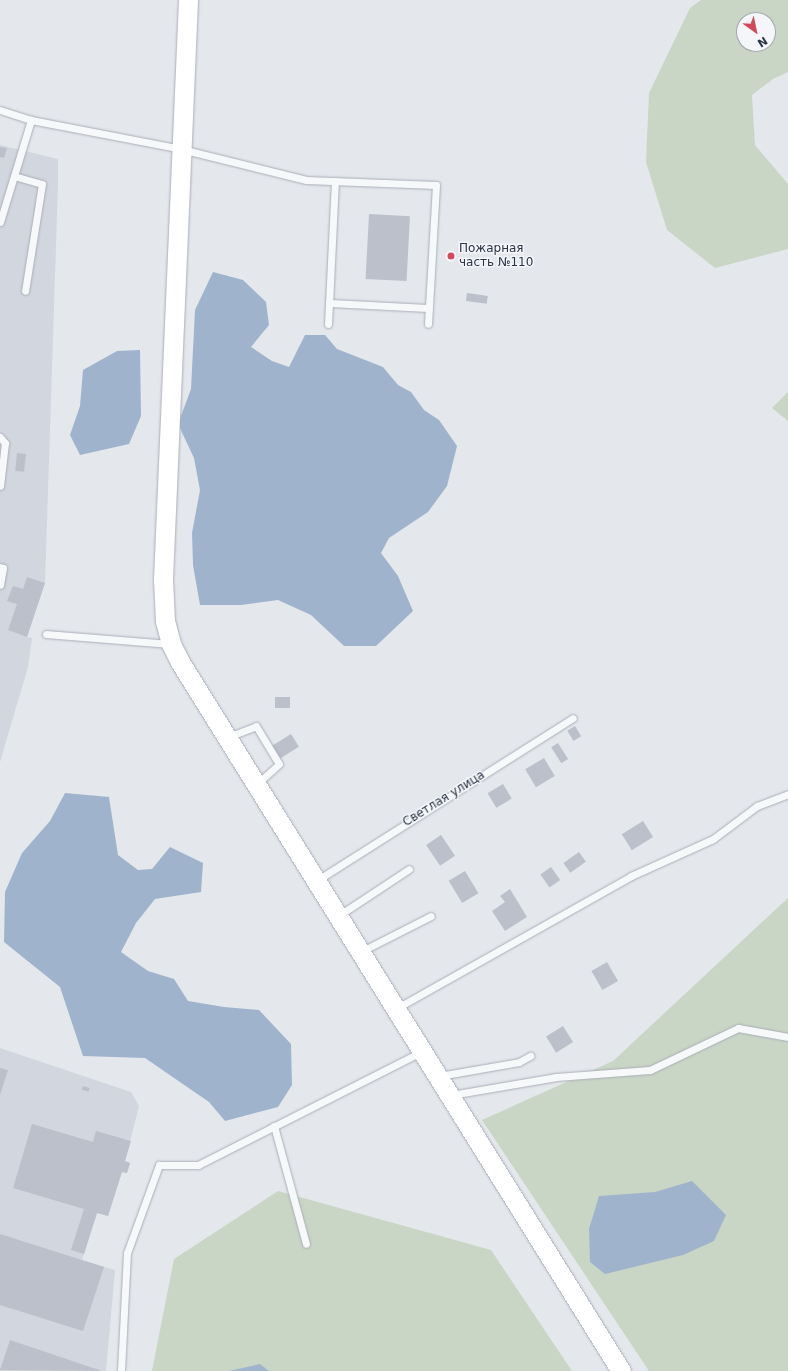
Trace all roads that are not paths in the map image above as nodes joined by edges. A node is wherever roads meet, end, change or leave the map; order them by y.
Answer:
1 (188, 0) edge
2 (0, 110) edge
3 (31, 120) junction
4 (181, 149) junction
5 (14, 176) junction
6 (335, 181) junction
7 (0, 222) edge
8 (25, 291) dead end
9 (329, 303) junction
10 (429, 308) junction
11 (328, 324) dead end
12 (428, 324) dead end
13 (0, 437) edge
14 (0, 486) edge
15 (0, 567) edge
16 (0, 585) edge
17 (46, 634) dead end
18 (171, 644) junction
19 (573, 718) dead end
20 (227, 737) junction
21 (256, 785) junction
22 (788, 794) edge
23 (410, 869) dead end
24 (316, 880) junction
25 (338, 916) junction
26 (431, 916) dead end
27 (360, 952) junction
28 (395, 1009) junction
29 (788, 1036) edge
30 (422, 1052) junction
31 (530, 1056) dead end
32 (437, 1076) junction
33 (449, 1096) junction
34 (274, 1126) junction
35 (306, 1244) dead end
36 (121, 1371) edge
37 (621, 1371) edge

1 - 4 main road
2 - 3 lane
3 - 4 lane
3 - 5 lane
4 - 6 lane
4 - 18 main road
5 - 7 lane
5 - 8 lane
6 - 9 lane
6 - 10 lane
9 - 10 lane
9 - 11 lane
10 - 12 lane
13 - 14 lane
15 - 16 lane
17 - 18 lane
18 - 20 main road
19 - 24 lane, Светлая улица
20 - 21 main road
20 - 21 lane
21 - 24 main road
22 - 28 lane
23 - 25 lane
24 - 25 main road
25 - 27 main road
26 - 27 lane
27 - 28 main road
28 - 30 main road
29 - 33 lane
30 - 32 main road
30 - 34 lane
31 - 32 lane
32 - 33 main road
33 - 37 main road
34 - 35 lane
34 - 36 lane

